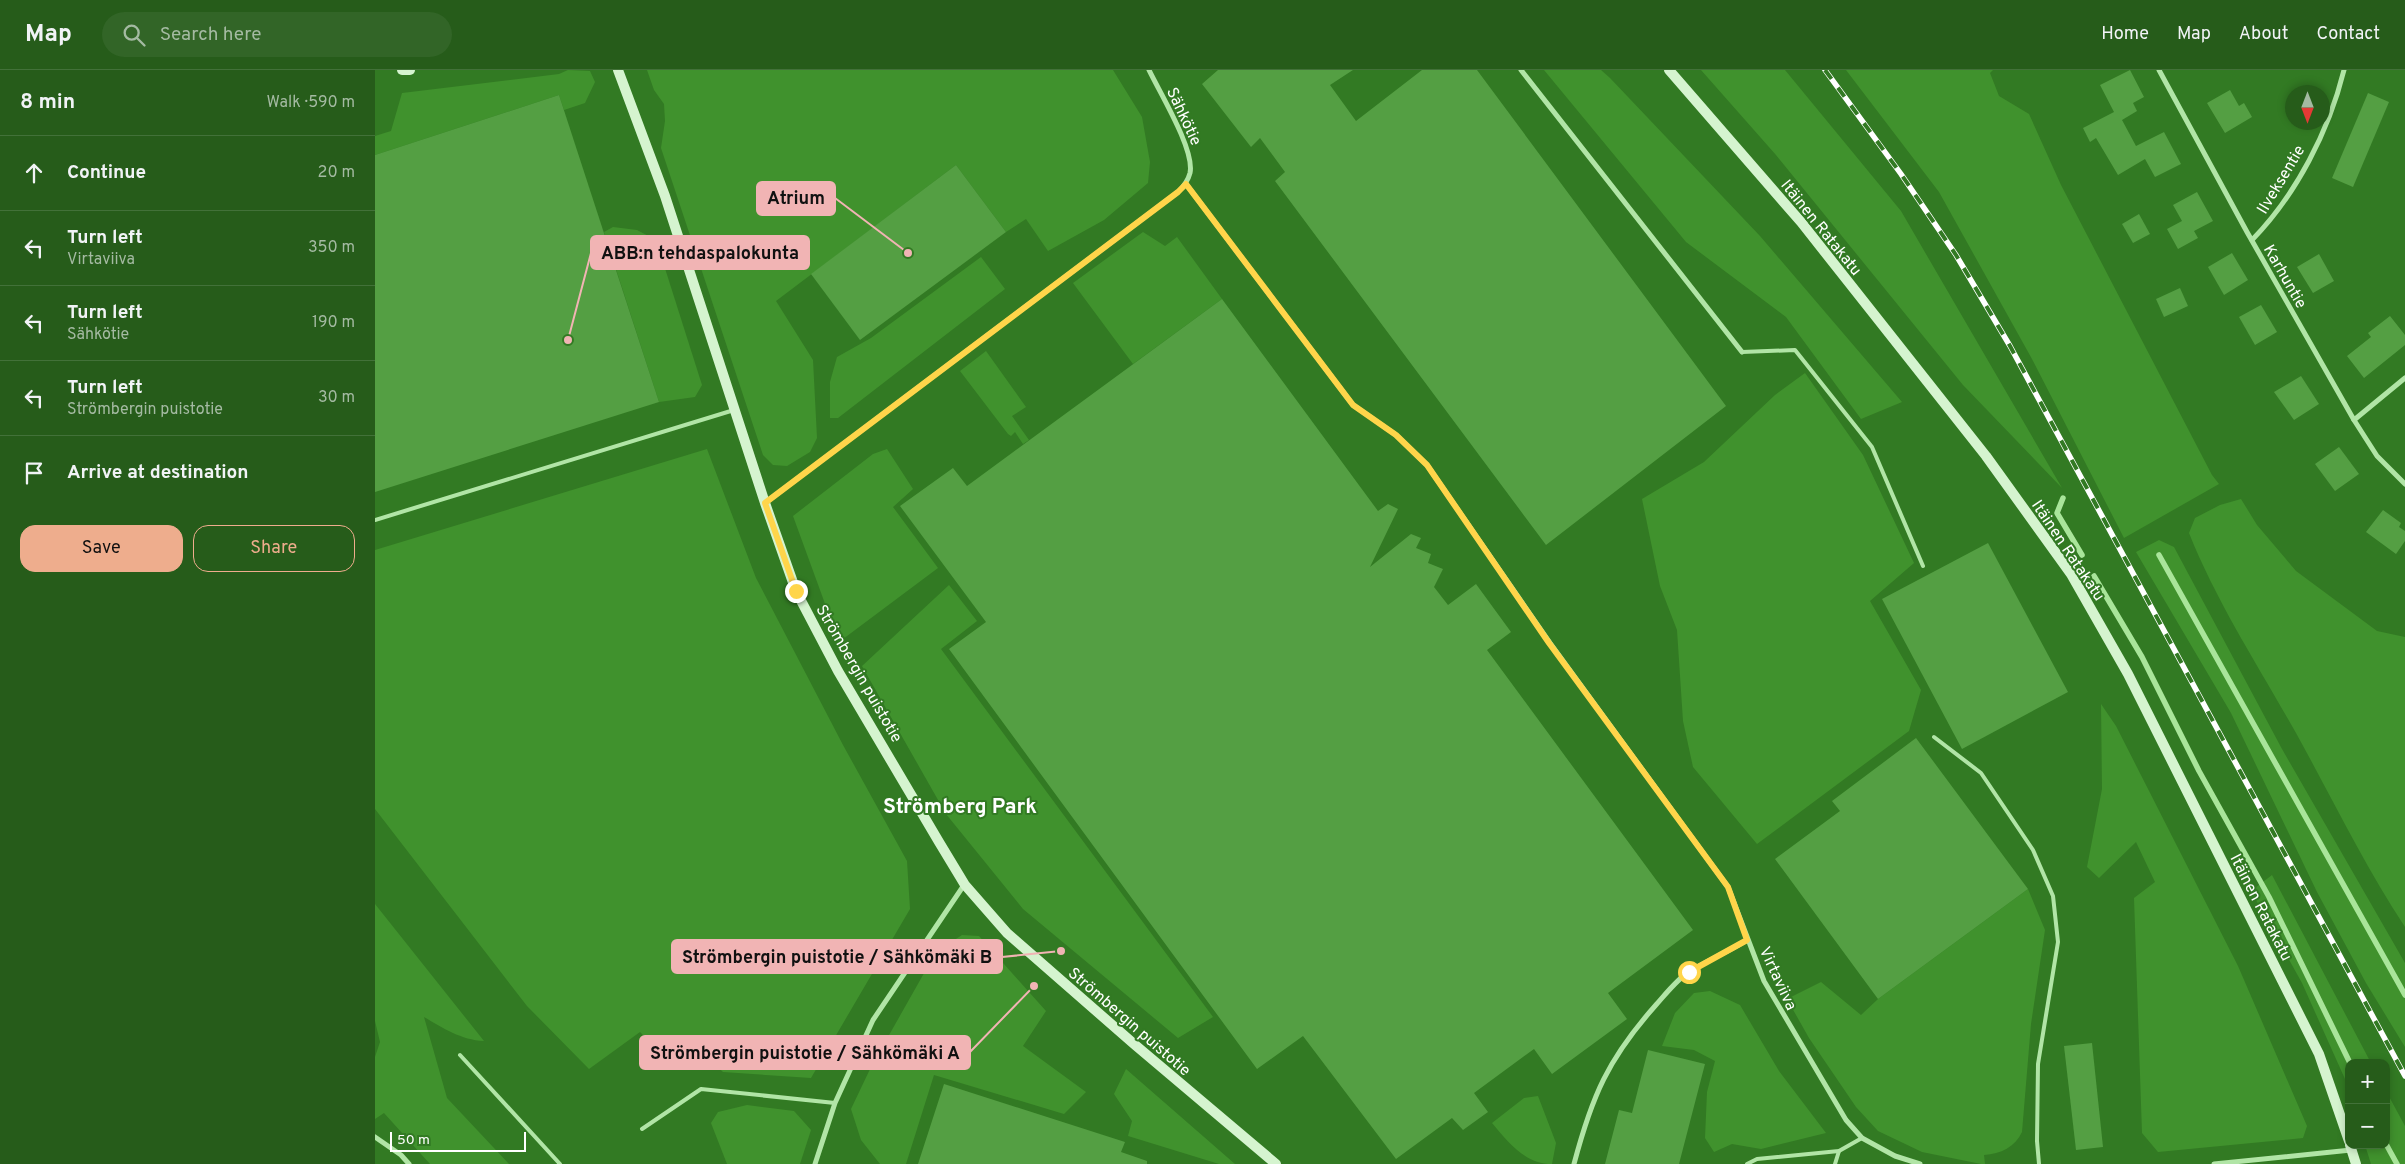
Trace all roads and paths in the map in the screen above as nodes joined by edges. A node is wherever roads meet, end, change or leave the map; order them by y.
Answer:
1 (402, 70) edge
2 (410, 70) edge
3 (618, 70) edge
4 (1149, 70) edge
5 (1521, 70) edge
6 (1669, 70) edge
7 (2159, 70) edge
8 (2344, 70) edge
9 (1186, 184) junction
10 (2252, 240) junction
11 (1742, 352) joint
12 (2405, 378) edge
13 (734, 410) junction
14 (2354, 420) junction
15 (2405, 484) edge
16 (765, 503) junction
17 (375, 520) edge
18 (1923, 566) dead end
19 (1933, 737) dead end
20 (965, 885) junction
21 (1747, 940) junction
22 (460, 1055) dead end
23 (835, 1103) junction
24 (642, 1129) dead end
25 (2345, 1130) edge
26 (375, 1137) edge
27 (1862, 1138) junction
28 (2345, 1146) edge
29 (2351, 1149) edge
30 (1839, 1150) junction
31 (409, 1164) edge
32 (560, 1164) edge
33 (815, 1164) edge
34 (1276, 1164) edge
35 (1574, 1164) edge
36 (1747, 1164) edge
37 (1835, 1164) edge
38 (1920, 1164) edge
39 (2039, 1164) edge
40 (2214, 1164) edge
41 (2356, 1164) edge

1 - 2 street
3 - 13 street, Strömbergin puistotie
4 - 9 street, Sähkötie
5 - 11 street
6 - 25 street, Itäinen Ratakatu
7 - 10 street, Karhuntie
8 - 10 street, Ilveksentie
9 - 16 street
9 - 21 street, Virtaviiva
10 - 14 street, Karhuntie
11 - 18 lane
12 - 14 street
13 - 16 street, Strömbergin puistotie
13 - 17 lane
14 - 15 street, Karhuntie
16 - 20 street, Strömbergin puistotie
19 - 39 lane
20 - 23 street
20 - 34 street, Strömbergin puistotie
21 - 27 street, Virtaviiva
21 - 35 street
22 - 32 lane
23 - 24 lane
23 - 33 street
26 - 31 street
27 - 30 lane
27 - 38 street, Virtaviiva
28 - 40 street
29 - 41 street, Itäinen Ratakatu
30 - 36 lane
30 - 37 lane

